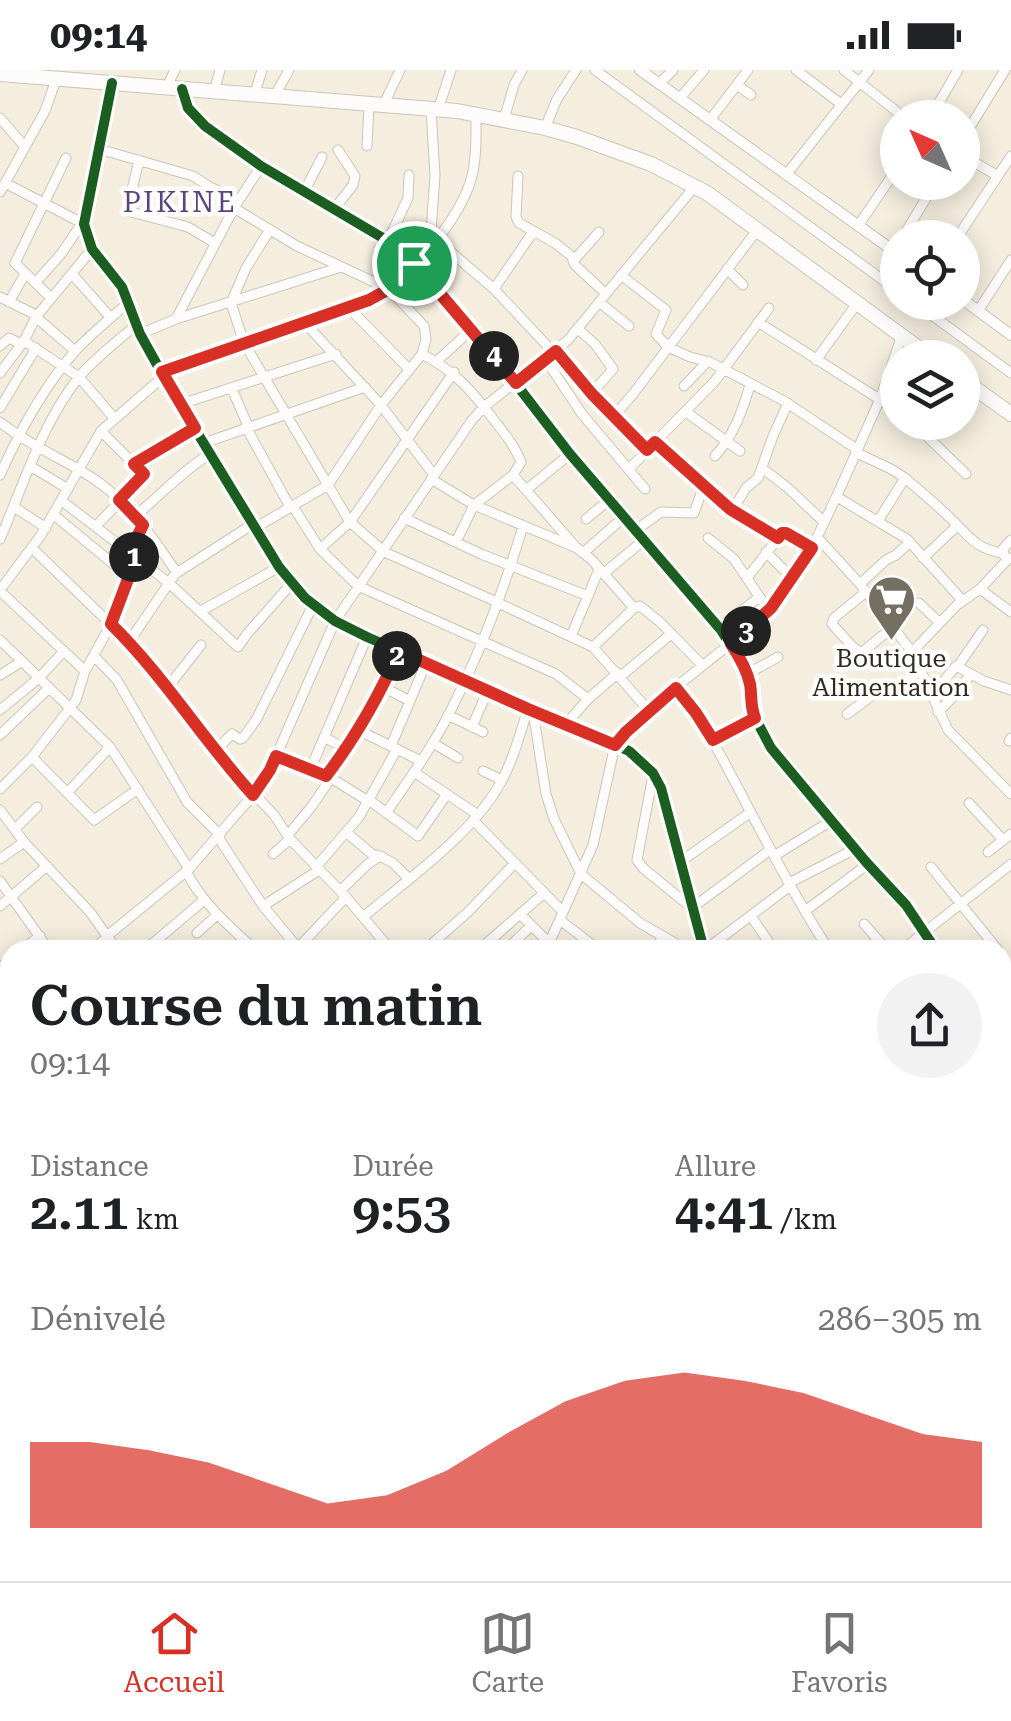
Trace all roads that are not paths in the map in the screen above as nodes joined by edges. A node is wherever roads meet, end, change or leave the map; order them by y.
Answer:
1 (176, 70) edge
2 (220, 70) edge
3 (262, 70) edge
4 (289, 70) edge
5 (386, 70) edge
6 (451, 70) edge
7 (521, 70) edge
8 (576, 70) edge
9 (595, 70) edge
10 (640, 70) edge
11 (674, 70) edge
12 (704, 70) edge
13 (748, 70) edge
14 (796, 70) edge
15 (844, 70) edge
16 (868, 70) edge
17 (958, 70) edge
18 (1005, 70) edge
19 (0, 74) edge
20 (398, 74) edge
21 (88, 76) edge
22 (56, 80) junction
23 (859, 82) junction
24 (112, 83) junction
25 (660, 84) junction
26 (737, 85) junction
27 (174, 89) junction
28 (214, 92) junction
29 (750, 95) dead end
30 (254, 96) junction
31 (274, 97) junction
32 (680, 98) junction
33 (882, 100) edge
34 (940, 100) edge
35 (842, 104) junction
36 (376, 105) junction
37 (435, 109) junction
38 (980, 111) edge
39 (476, 114) junction
40 (504, 119) junction
41 (710, 120) junction
42 (2, 125) edge
43 (544, 128) junction
44 (24, 146) junction
45 (367, 146) dead end
46 (99, 149) junction
47 (338, 150) dead end
48 (322, 156) dead end
49 (1011, 156) edge
50 (66, 158) dead end
51 (139, 160) junction
52 (261, 166) junction
53 (980, 166) edge
54 (408, 175) dead end
55 (786, 175) junction
56 (518, 176) dead end
57 (998, 176) junction
58 (355, 179) junction
59 (695, 186) junction
60 (2, 189) edge
61 (364, 189) dead end
62 (304, 192) junction
63 (880, 194) edge
64 (44, 203) junction
65 (237, 204) junction
66 (432, 207) junction
67 (334, 208) junction
68 (454, 216) junction
69 (969, 220) edge
70 (83, 224) junction
71 (858, 226) junction
72 (758, 229) junction
73 (269, 231) junction
74 (534, 232) junction
75 (599, 232) dead end
76 (437, 239) junction
77 (880, 240) edge
78 (388, 242) junction
79 (215, 243) junction
80 (92, 249) junction
81 (575, 259) junction
82 (1011, 260) edge
83 (414, 263) junction
84 (340, 266) junction
85 (728, 269) junction
86 (25, 274) junction
87 (72, 274) junction
88 (621, 275) junction
89 (880, 278) edge
90 (36, 282) junction
91 (743, 285) dead end
92 (389, 289) junction
93 (494, 289) junction
94 (51, 298) junction
95 (602, 298) junction
96 (4, 299) edge
97 (129, 302) junction
98 (858, 302) junction
99 (231, 303) junction
100 (349, 308) junction
101 (769, 308) dead end
102 (980, 308) edge
103 (980, 312) edge
104 (37, 316) junction
105 (111, 318) junction
106 (176, 319) junction
107 (939, 320) edge
108 (758, 322) junction
109 (305, 323) junction
110 (629, 326) dead end
111 (139, 329) junction
112 (472, 329) junction
113 (578, 329) junction
114 (902, 335) junction
115 (1011, 335) edge
116 (900, 340) edge
117 (909, 340) edge
118 (22, 342) junction
119 (244, 344) junction
120 (0, 346) edge
121 (668, 347) junction
122 (36, 348) junction
123 (79, 348) junction
124 (336, 354) junction
125 (422, 354) junction
126 (552, 355) junction
127 (99, 358) junction
128 (816, 360) junction
129 (708, 361) junction
130 (436, 362) junction
131 (63, 366) junction
132 (409, 369) junction
133 (724, 370) junction
134 (454, 372) junction
135 (0, 373) edge
136 (1011, 373) edge
137 (163, 374) junction
138 (80, 376) junction
139 (263, 379) junction
140 (516, 383) junction
141 (750, 385) junction
142 (684, 386) dead end
143 (366, 387) junction
144 (232, 389) junction
145 (980, 392) edge
146 (592, 394) junction
147 (880, 399) joint
148 (181, 404) junction
149 (788, 404) junction
150 (382, 405) junction
151 (484, 407) junction
152 (0, 408) edge
153 (686, 412) junction
154 (1011, 414) edge
155 (285, 415) junction
156 (614, 417) junction
157 (114, 418) junction
158 (0, 422) edge
159 (248, 427) junction
160 (195, 428) junction
161 (102, 430) junction
162 (598, 434) junction
163 (18, 437) junction
164 (408, 440) junction
165 (931, 440) edge
166 (727, 441) junction
167 (204, 443) junction
168 (38, 446) junction
169 (651, 446) junction
170 (740, 451) dead end
171 (6, 452) edge
172 (858, 452) junction
173 (210, 454) junction
174 (570, 454) junction
175 (715, 456) dead end
176 (31, 464) junction
177 (134, 464) junction
178 (762, 468) junction
179 (630, 469) junction
180 (79, 470) junction
181 (966, 474) dead end
182 (0, 475) edge
183 (513, 475) junction
184 (433, 477) junction
185 (905, 478) junction
186 (328, 485) junction
187 (704, 485) junction
188 (68, 489) junction
189 (526, 490) junction
190 (645, 490) dead end
191 (836, 497) junction
192 (119, 500) junction
193 (608, 500) junction
194 (62, 501) junction
195 (291, 506) junction
196 (474, 506) junction
197 (14, 507) junction
198 (732, 510) junction
199 (54, 515) junction
200 (136, 516) junction
201 (624, 517) junction
202 (404, 518) junction
203 (586, 518) dead end
204 (878, 521) junction
205 (350, 522) junction
206 (824, 522) junction
207 (755, 523) junction
208 (143, 525) junction
209 (96, 526) junction
210 (254, 526) junction
211 (524, 526) junction
212 (957, 526) junction
213 (46, 528) junction
214 (636, 530) junction
215 (746, 532) dead end
216 (818, 537) junction
217 (708, 538) dead end
218 (778, 538) junction
219 (0, 539) edge
220 (644, 540) junction
221 (1011, 540) edge
222 (456, 542) junction
223 (910, 542) junction
224 (32, 548) junction
225 (812, 548) junction
226 (320, 549) junction
227 (382, 551) junction
228 (580, 551) junction
229 (766, 552) junction
230 (133, 556) junction
231 (1007, 557) edge
232 (924, 558) junction
233 (511, 565) junction
234 (280, 567) junction
235 (601, 572) junction
236 (177, 573) junction
237 (130, 577) junction
238 (747, 578) junction
239 (792, 578) junction
240 (169, 583) junction
241 (292, 583) junction
242 (358, 586) junction
243 (863, 588) junction
244 (980, 589) junction
245 (0, 590) edge
246 (588, 596) junction
247 (758, 598) junction
248 (962, 600) junction
249 (496, 602) junction
250 (918, 603) dead end
251 (313, 604) junction
252 (634, 608) junction
253 (201, 611) junction
254 (768, 611) junction
255 (1011, 612) edge
256 (335, 621) junction
257 (940, 623) junction
258 (111, 624) junction
259 (832, 624) junction
260 (893, 626) junction
261 (720, 627) junction
262 (984, 630) dead end
263 (671, 634) junction
264 (570, 636) junction
265 (367, 637) junction
266 (825, 637) dead end
267 (0, 640) edge
268 (480, 641) junction
269 (129, 642) junction
270 (731, 644) junction
271 (201, 646) dead end
272 (593, 647) junction
273 (399, 651) junction
274 (64, 652) junction
275 (912, 652) junction
276 (94, 656) junction
277 (778, 657) dead end
278 (21, 662) junction
279 (426, 663) junction
280 (702, 666) junction
281 (958, 666) junction
282 (922, 670) junction
283 (84, 671) junction
284 (0, 674) edge
285 (747, 674) junction
286 (970, 674) junction
287 (619, 675) junction
288 (39, 678) junction
289 (464, 680) junction
290 (49, 688) junction
291 (167, 688) junction
292 (383, 688) junction
293 (676, 688) junction
294 (488, 690) junction
295 (1011, 690) edge
296 (932, 694) junction
297 (588, 699) junction
298 (410, 701) junction
299 (70, 707) junction
300 (0, 710) edge
301 (530, 710) junction
302 (649, 710) junction
303 (938, 712) junction
304 (847, 714) dead end
305 (448, 715) junction
306 (755, 718) junction
307 (566, 724) junction
308 (472, 727) junction
309 (358, 730) junction
310 (483, 732) dead end
311 (0, 735) edge
312 (324, 738) junction
313 (713, 740) junction
314 (433, 743) junction
315 (615, 745) junction
316 (110, 747) junction
317 (394, 748) junction
318 (346, 749) junction
319 (215, 751) junction
320 (276, 756) junction
321 (32, 757) junction
322 (458, 758) dead end
323 (421, 761) junction
324 (310, 770) junction
325 (414, 772) junction
326 (483, 772) dead end
327 (653, 773) junction
328 (328, 777) junction
329 (502, 780) junction
330 (0, 789) edge
331 (138, 789) junction
332 (68, 792) junction
333 (448, 794) junction
334 (1011, 794) edge
335 (253, 795) junction
336 (368, 800) junction
337 (968, 803) dead end
338 (37, 807) dead end
339 (0, 810) edge
340 (751, 812) junction
341 (386, 813) junction
342 (476, 818) junction
343 (832, 820) junction
344 (14, 829) junction
345 (347, 832) junction
346 (219, 836) junction
347 (289, 837) junction
348 (1007, 837) edge
349 (24, 842) junction
350 (855, 849) junction
351 (988, 852) dead end
352 (772, 853) junction
353 (274, 854) dead end
354 (380, 856) junction
355 (0, 859) edge
356 (680, 862) junction
357 (514, 864) junction
358 (868, 864) junction
359 (1011, 864) edge
360 (47, 866) junction
361 (931, 867) dead end
362 (317, 868) junction
363 (188, 870) junction
364 (1001, 872) junction
365 (581, 874) junction
366 (408, 878) junction
367 (0, 881) edge
368 (1011, 882) edge
369 (790, 885) junction
370 (343, 894) junction
371 (543, 894) junction
372 (12, 898) junction
373 (204, 900) junction
374 (962, 904) junction
375 (0, 906) edge
376 (264, 906) junction
377 (692, 908) junction
378 (805, 910) junction
379 (217, 914) junction
380 (521, 915) junction
381 (562, 916) junction
382 (751, 916) junction
383 (364, 917) junction
384 (864, 924) dead end
385 (531, 926) junction
386 (197, 933) dead end
387 (926, 933) junction
388 (40, 936) junction
389 (107, 936) junction
390 (663, 937) junction
391 (35, 940) edge
392 (43, 940) edge
393 (103, 940) edge
394 (110, 940) edge
395 (157, 940) edge
396 (245, 940) edge
397 (290, 940) edge
398 (305, 940) edge
399 (383, 940) edge
400 (436, 940) edge
401 (491, 940) edge
402 (516, 940) edge
403 (543, 940) edge
404 (551, 940) edge
405 (585, 940) edge
406 (661, 940) edge
407 (669, 940) edge
408 (701, 940) edge
409 (718, 940) edge
410 (767, 940) edge
411 (823, 940) edge
412 (878, 940) edge
413 (916, 940) edge
414 (930, 940) edge
415 (990, 940) edge

1 - 27 street
2 - 28 street
3 - 30 street
4 - 31 street
5 - 20 street
6 - 37 street
7 - 40 street
8 - 43 street
9 - 89 street
10 - 25 street
11 - 25 street
12 - 32 street
13 - 26 street
14 - 35 street
15 - 23 street
16 - 23 street
17 - 34 street
18 - 38 street
19 - 22 highway
20 - 36 street
21 - 22 highway
21 - 24 highway
22 - 44 street
23 - 33 street
23 - 35 street
24 - 27 highway
24 - 46 street
25 - 32 street
26 - 29 street
26 - 41 street
27 - 28 highway
27 - 52 street
28 - 30 highway
30 - 31 highway
31 - 36 highway
32 - 41 street
35 - 55 street
36 - 37 highway
36 - 45 street
37 - 39 highway
37 - 66 street
39 - 40 highway
39 - 68 street
40 - 43 highway
41 - 55 street
42 - 44 street
43 - 59 highway
44 - 60 street
46 - 51 street
46 - 70 street
47 - 58 street
48 - 62 street
49 - 57 street
50 - 64 street
51 - 65 street
51 - 79 street
52 - 62 street
52 - 65 street
53 - 57 street
54 - 78 street
55 - 71 street
56 - 74 street
57 - 69 street
58 - 61 street
58 - 67 street
59 - 72 highway
59 - 88 street
60 - 64 street
62 - 67 street
63 - 71 street
64 - 70 street
64 - 86 street
65 - 73 street
65 - 79 street
66 - 68 street
66 - 76 street
67 - 78 street
68 - 76 street
70 - 80 street
70 - 90 street
71 - 77 street
72 - 85 street
72 - 98 highway
73 - 84 street
73 - 99 street
74 - 81 street
74 - 93 street
75 - 81 street
76 - 83 street
76 - 93 street
78 - 83 street
79 - 106 street
80 - 87 street
80 - 97 street
81 - 95 street
82 - 102 street
83 - 92 street
83 - 112 street
84 - 92 street
84 - 99 street
85 - 91 street
85 - 121 street
86 - 90 street
86 - 96 street
87 - 94 street
87 - 105 street
88 - 95 street
88 - 121 street
90 - 94 street
92 - 100 street
92 - 125 street
93 - 126 street
94 - 104 street
95 - 110 street
95 - 113 street
96 - 104 street
97 - 105 street
97 - 111 street
98 - 114 highway
98 - 128 street
99 - 106 street
99 - 119 street
100 - 109 street
100 - 132 street
101 - 108 street
103 - 115 street
104 - 118 street
104 - 123 street
105 - 123 street
106 - 111 street
107 - 136 street
108 - 128 street
108 - 133 street
109 - 119 street
109 - 124 street
111 - 127 street
111 - 137 street
112 - 130 street
112 - 140 street
113 - 126 street
113 - 146 street
114 - 116 street
114 - 117 highway
118 - 120 street
118 - 122 street
118 - 135 street
119 - 137 street
119 - 139 street
121 - 129 street
121 - 156 street
122 - 131 street
122 - 152 street
123 - 127 street
123 - 131 street
124 - 139 street
124 - 143 street
125 - 130 street
125 - 132 street
126 - 140 street
126 - 146 street
126 - 162 street
127 - 138 street
128 - 147 street
129 - 133 street
129 - 142 street
130 - 134 street
131 - 138 street
131 - 163 street
132 - 150 street
133 - 141 street
133 - 153 street
134 - 151 street
134 - 164 street
137 - 148 street
137 - 157 street
138 - 157 street
138 - 168 street
139 - 144 street
139 - 155 street
140 - 151 street
140 - 174 street
141 - 149 street
141 - 166 street
143 - 150 street
143 - 155 street
144 - 148 street
144 - 159 street
145 - 154 highway
146 - 156 street
147 - 172 street
148 - 160 street
149 - 172 street
149 - 178 street
150 - 164 street
150 - 186 street
151 - 183 street
151 - 184 street
153 - 166 street
153 - 169 street
155 - 159 street
155 - 186 street
156 - 162 street
156 - 169 street
157 - 161 street
158 - 163 street
159 - 167 street
159 - 195 street
160 - 167 street
160 - 177 street
161 - 177 street
161 - 180 street
162 - 179 street
163 - 168 street
163 - 171 street
164 - 184 street
164 - 205 street
165 - 181 street
166 - 170 street
166 - 175 street
167 - 173 street
168 - 176 street
168 - 180 street
169 - 179 street
169 - 187 street
171 - 176 street
171 - 182 street
172 - 185 street
172 - 191 street
173 - 200 street
173 - 210 street
174 - 189 street
174 - 193 street
176 - 188 street
176 - 197 street
177 - 192 street
178 - 198 street
178 - 206 street
179 - 190 street
180 - 188 street
180 - 192 street
183 - 189 street
183 - 196 street
184 - 196 street
184 - 202 street
185 - 204 street
185 - 212 street
186 - 195 street
186 - 205 street
187 - 198 street
187 - 214 street
188 - 194 street
189 - 228 street
191 - 204 street
191 - 206 street
192 - 200 street
192 - 209 street
193 - 201 street
193 - 203 street
194 - 199 street
194 - 209 street
195 - 210 street
195 - 226 street
196 - 211 street
196 - 222 street
197 - 213 street
197 - 219 street
198 - 207 street
199 - 213 street
199 - 237 street
200 - 208 street
201 - 214 street
201 - 228 street
202 - 222 street
202 - 227 street
204 - 223 street
205 - 226 street
205 - 227 street
206 - 216 street
207 - 215 street
207 - 218 street
208 - 230 street
208 - 236 street
209 - 230 street
210 - 234 street
210 - 236 street
211 - 228 street
211 - 233 street
212 - 231 street
212 - 232 street
213 - 224 street
214 - 220 street
216 - 225 street
216 - 243 street
217 - 238 street
218 - 225 street
218 - 229 street
220 - 235 street
220 - 261 street
221 - 231 street
222 - 233 street
223 - 232 street
223 - 243 street
224 - 245 street
224 - 258 street
225 - 239 street
226 - 242 street
227 - 242 street
227 - 249 street
228 - 235 street
229 - 238 street
229 - 239 street
230 - 237 street
230 - 240 street
231 - 244 street
232 - 248 street
233 - 246 street
233 - 249 street
234 - 241 street
234 - 253 street
235 - 246 street
235 - 252 street
236 - 240 street
237 - 258 street
238 - 247 street
239 - 254 street
240 - 253 street
240 - 269 street
241 - 251 street
241 - 253 street
242 - 256 street
242 - 268 street
243 - 259 street
243 - 260 street
244 - 248 street
244 - 255 street
245 - 274 street
246 - 264 street
247 - 254 street
247 - 261 street
248 - 257 street
249 - 264 street
249 - 268 street
250 - 257 street
251 - 256 street
251 - 319 street
252 - 263 street
252 - 272 street
254 - 270 street
256 - 265 street
256 - 320 street
257 - 275 street
258 - 269 street
258 - 276 street
259 - 260 street
259 - 266 street
260 - 275 street
261 - 270 street
262 - 281 street
263 - 280 street
263 - 287 street
264 - 272 street
265 - 273 street
265 - 312 street
267 - 278 street
268 - 289 street
268 - 297 street
269 - 291 street
270 - 280 street
270 - 285 street
271 - 291 street
272 - 287 street
273 - 279 street
273 - 292 street
274 - 283 street
274 - 288 street
275 - 282 street
276 - 283 street
276 - 346 street
277 - 285 street
278 - 284 street
278 - 288 street
279 - 289 street
279 - 298 street
280 - 293 street
281 - 286 street
281 - 296 street
282 - 296 street
282 - 304 street
283 - 299 street
285 - 306 street
286 - 295 street
286 - 303 street
287 - 297 street
287 - 302 street
288 - 290 street
288 - 300 street
289 - 294 street
289 - 305 street
290 - 299 street
290 - 311 street
291 - 319 street
292 - 298 street
292 - 309 street
293 - 302 street
293 - 313 street
294 - 301 street
294 - 308 street
296 - 303 street
297 - 307 street
298 - 317 street
299 - 316 street
299 - 321 street
301 - 307 street
301 - 329 street
301 - 365 street
302 - 315 street
303 - 334 street
305 - 308 street
305 - 314 street
306 - 313 street
306 - 343 street
307 - 315 street
308 - 310 street
309 - 317 street
309 - 318 street
312 - 318 street
312 - 324 street
313 - 340 street
314 - 322 street
314 - 323 street
315 - 327 street
315 - 365 street
316 - 331 street
316 - 332 street
317 - 323 street
317 - 336 street
318 - 328 street
319 - 335 street
320 - 324 street
320 - 335 street
321 - 330 street
321 - 332 street
323 - 325 street
324 - 328 street
325 - 333 street
325 - 341 street
326 - 329 street
327 - 356 street
327 - 377 street
328 - 336 street
328 - 347 street
329 - 342 street
331 - 332 street
331 - 363 street
333 - 341 street
333 - 342 street
335 - 346 street
335 - 347 street
336 - 341 street
336 - 345 street
337 - 348 street
338 - 344 street
339 - 344 street
340 - 352 street
340 - 356 street
342 - 357 street
342 - 366 street
343 - 350 street
343 - 352 street
344 - 349 street
345 - 354 street
345 - 362 street
346 - 363 street
346 - 376 street
347 - 353 street
347 - 362 street
348 - 351 street
349 - 355 street
349 - 360 street
350 - 358 street
350 - 369 street
352 - 369 street
352 - 377 street
354 - 366 street
354 - 370 street
356 - 377 street
357 - 371 street
357 - 400 street
358 - 378 street
358 - 387 street
359 - 364 street
360 - 372 street
360 - 389 street
361 - 374 street
362 - 370 street
362 - 376 street
363 - 373 street
363 - 389 street
364 - 368 street
364 - 374 street
365 - 381 street
365 - 390 street
366 - 383 street
367 - 372 street
369 - 378 street
369 - 382 street
370 - 383 street
370 - 398 street
371 - 380 street
371 - 381 street
372 - 375 street
372 - 388 street
373 - 379 street
373 - 395 street
374 - 387 street
374 - 415 street
376 - 397 street
377 - 408 street
378 - 411 street
379 - 386 street
379 - 396 street
380 - 385 street
380 - 401 street
381 - 404 street
381 - 405 street
382 - 409 street
382 - 410 street
383 - 399 street
384 - 412 street
385 - 402 street
385 - 403 street
387 - 413 street
387 - 414 street
388 - 391 street
388 - 392 street
389 - 393 street
389 - 394 street
390 - 406 street
390 - 407 street

